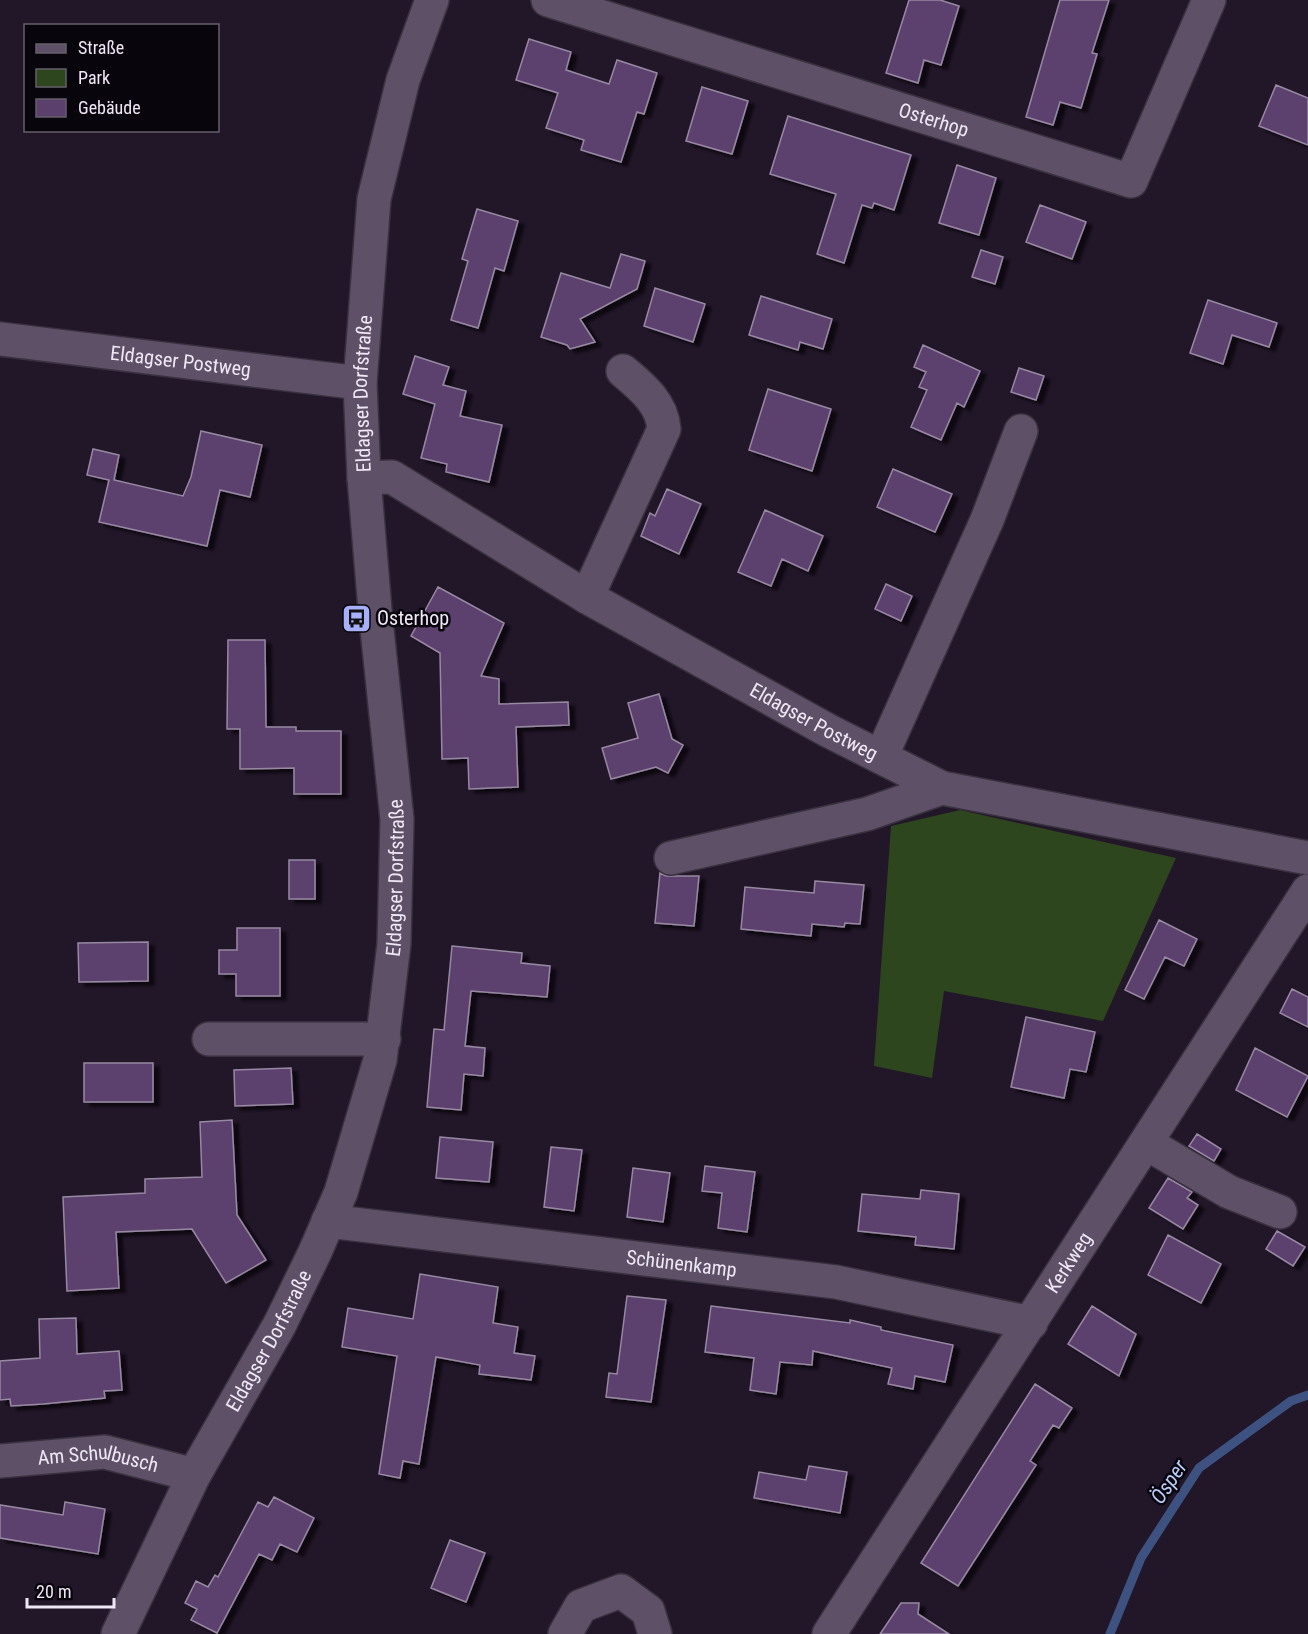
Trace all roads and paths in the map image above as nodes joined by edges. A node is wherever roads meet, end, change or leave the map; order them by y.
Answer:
1 (432, 0) edge
2 (548, 0) edge
3 (1209, 0) edge
4 (0, 339) edge
5 (623, 371) dead end
6 (360, 384) junction
7 (1021, 431) dead end
8 (364, 478) junction
9 (587, 597) junction
10 (881, 757) junction
11 (942, 788) junction
12 (670, 858) dead end
13 (1308, 858) edge
14 (1308, 891) edge
15 (209, 1039) dead end
16 (384, 1039) junction
17 (1146, 1143) junction
18 (1280, 1212) dead end
19 (328, 1221) junction
20 (1031, 1323) junction
21 (0, 1461) edge
22 (194, 1475) junction
23 (118, 1634) edge
24 (565, 1634) edge
25 (655, 1634) edge
26 (829, 1634) edge

1 - 6 street, Eldagser Dorfstraße
2 - 3 street, Osterhop
4 - 6 street, Eldagser Postweg
5 - 9 street
6 - 8 street, Eldagser Dorfstraße
7 - 10 street
8 - 9 street, Eldagser Postweg
8 - 16 street, Eldagser Dorfstraße
9 - 10 street, Eldagser Postweg
10 - 11 street, Eldagser Postweg
11 - 12 street
11 - 13 street, Eldagser Postweg
14 - 17 street, Kerkweg
15 - 16 street
16 - 19 street, Eldagser Dorfstraße
17 - 18 street
17 - 20 street, Kerkweg
19 - 20 street, Schünenkamp
19 - 22 street, Eldagser Dorfstraße
20 - 26 street, Kerkweg
21 - 22 street, Am Schulbusch
22 - 23 street, Eldagser Dorfstraße
24 - 25 street

